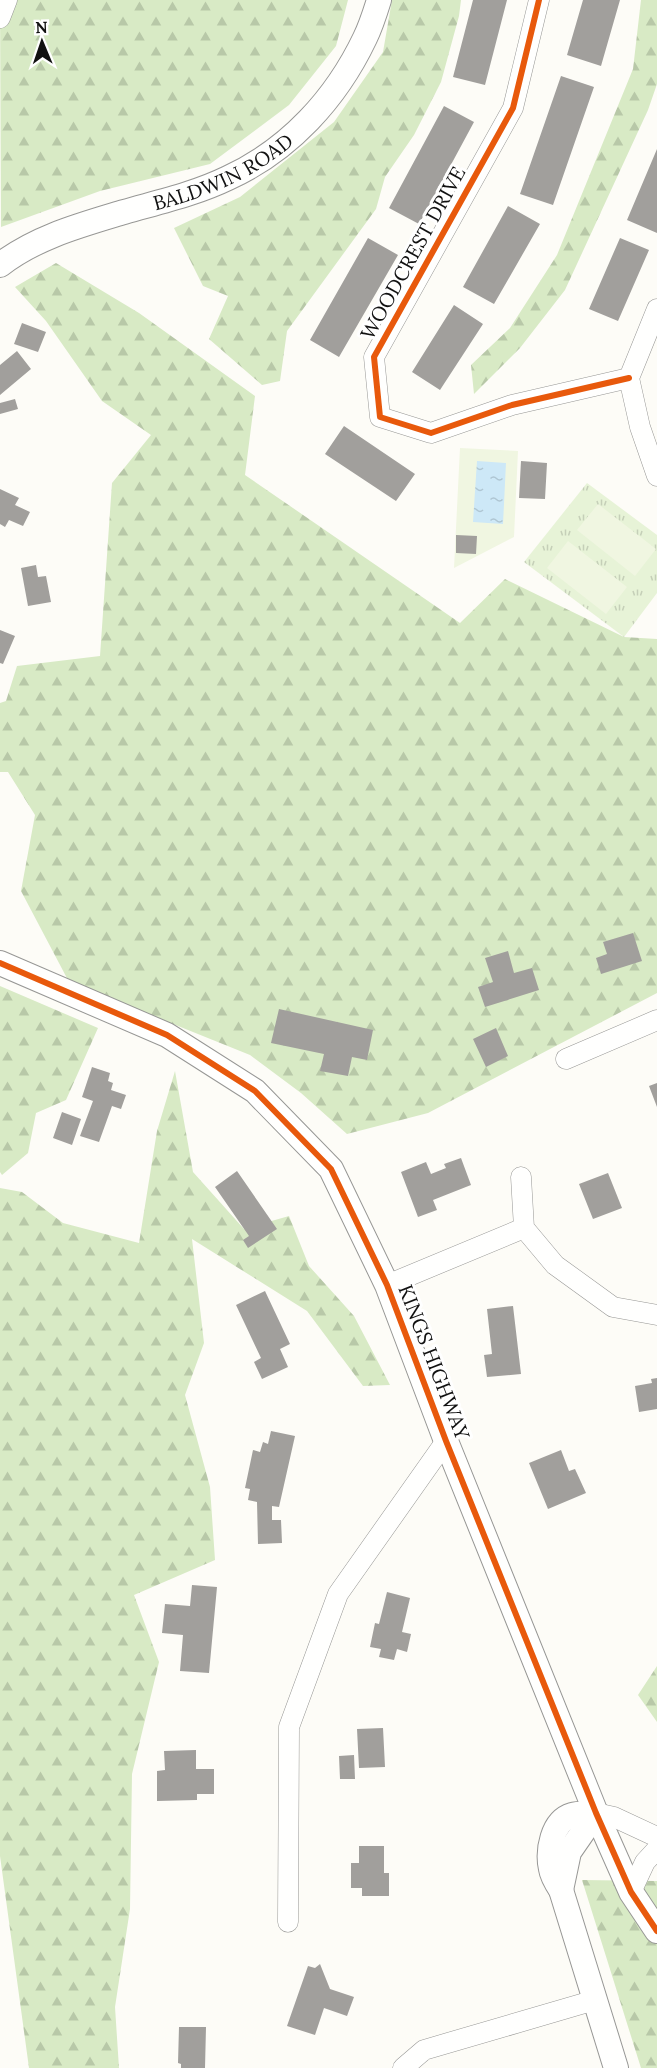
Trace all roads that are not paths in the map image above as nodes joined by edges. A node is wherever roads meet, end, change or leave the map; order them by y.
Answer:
1 (7, 0) edge
2 (379, 0) edge
3 (539, 0) edge
4 (0, 18) edge
5 (0, 265) edge
6 (657, 309) edge
7 (629, 378) junction
8 (657, 476) edge
9 (0, 963) edge
10 (657, 1020) edge
11 (566, 1059) dead end
12 (521, 1177) dead end
13 (524, 1228) junction
14 (387, 1286) junction
15 (657, 1315) edge
16 (446, 1441) junction
17 (596, 1813) junction
18 (657, 1837) edge
19 (657, 1849) edge
20 (631, 1892) junction
21 (288, 1922) dead end
22 (657, 1931) edge
23 (594, 2000) junction
24 (403, 2068) edge
25 (616, 2068) edge

1 - 4 street
2 - 5 street, BALDWIN ROAD
3 - 7 street, WOODCREST DRIVE
6 - 7 street
7 - 8 street
9 - 14 street, KINGS HIGHWAY
10 - 11 street
12 - 13 street
13 - 14 street
13 - 15 street
14 - 16 street, KINGS HIGHWAY
16 - 17 street, KINGS HIGHWAY
16 - 21 street
17 - 18 street
17 - 20 street, KINGS HIGHWAY
17 - 23 street
19 - 20 street
20 - 22 street, KINGS HIGHWAY
23 - 24 street
23 - 25 street

